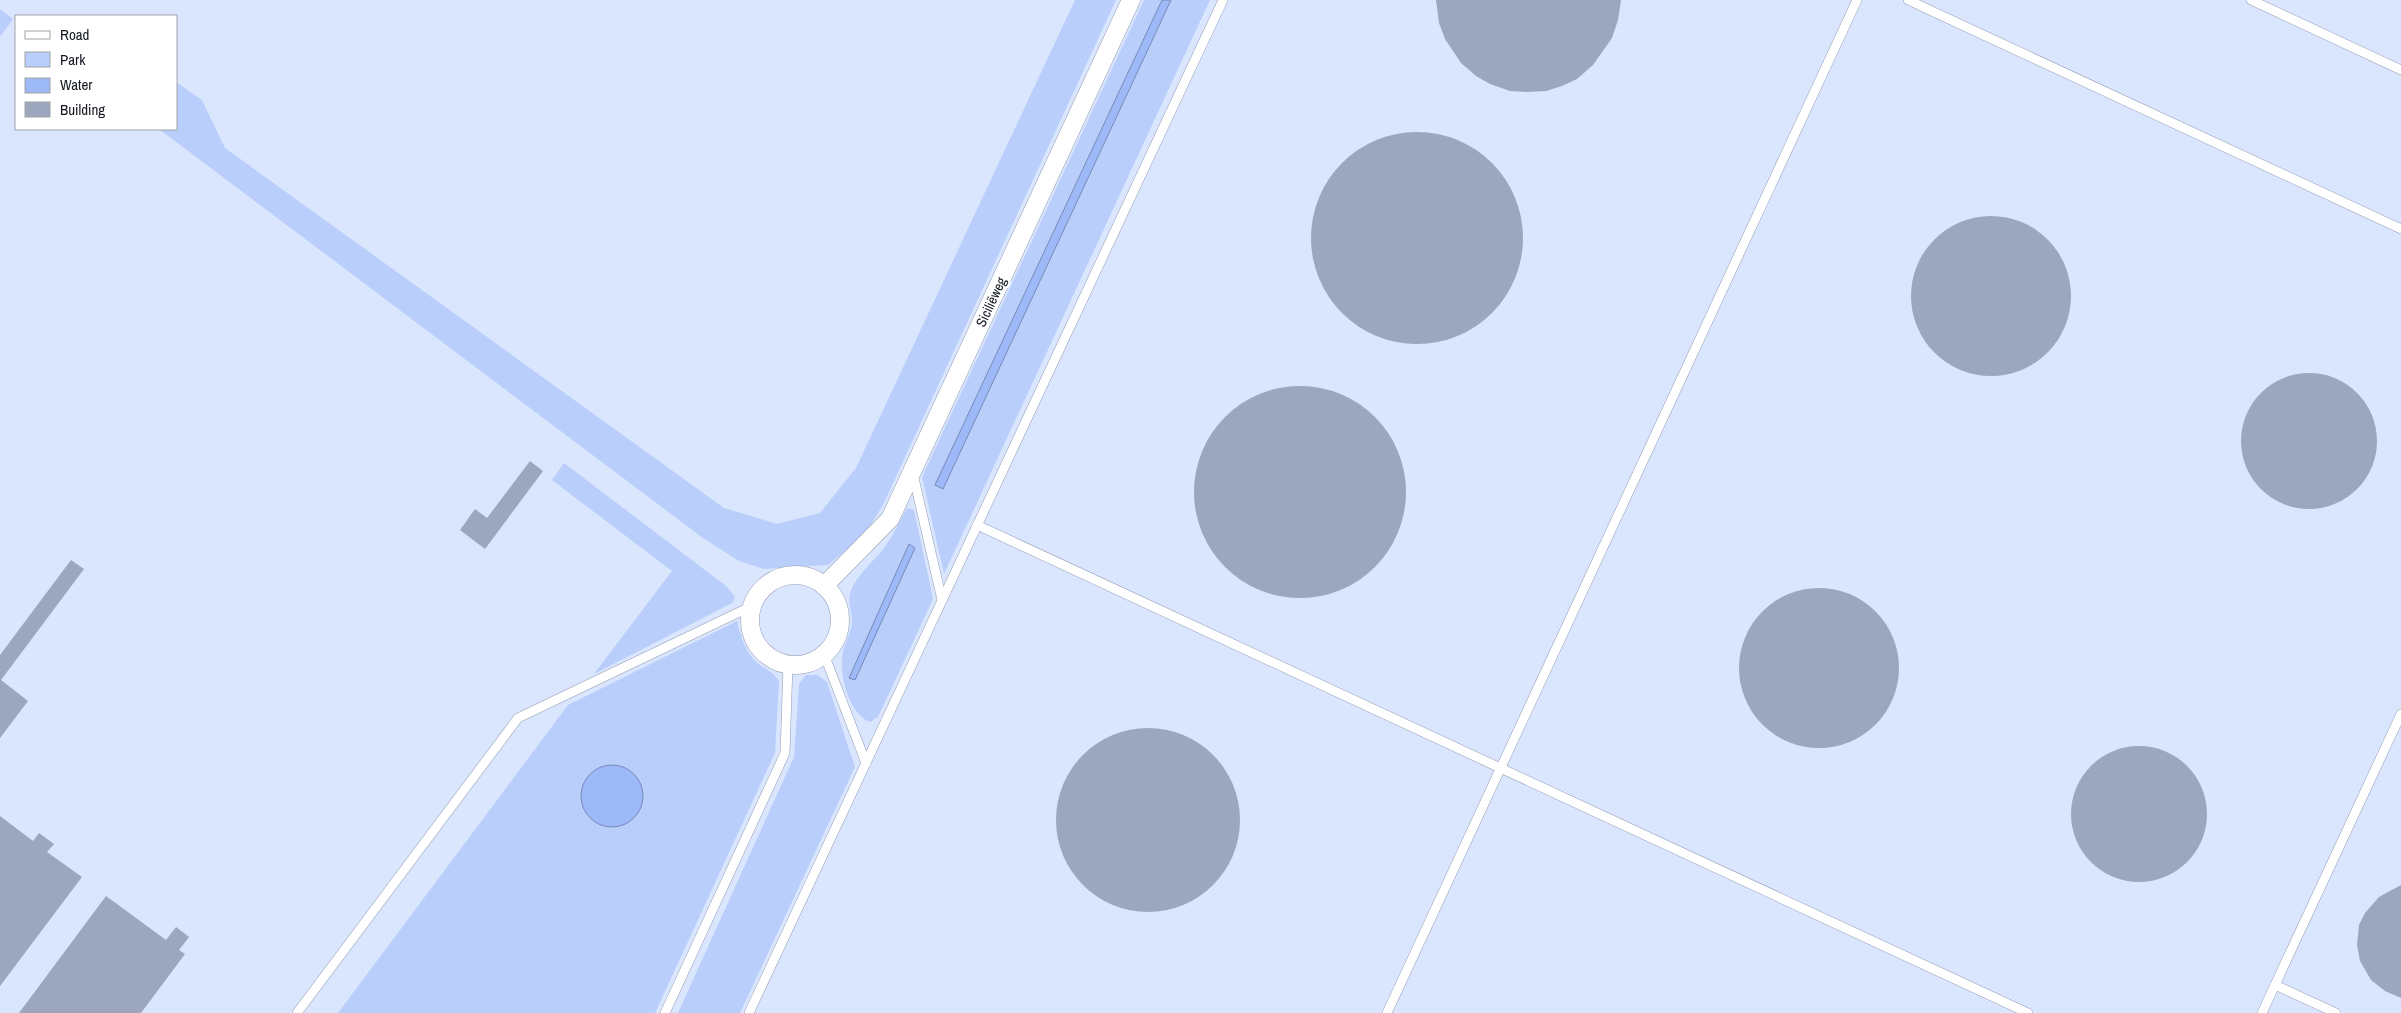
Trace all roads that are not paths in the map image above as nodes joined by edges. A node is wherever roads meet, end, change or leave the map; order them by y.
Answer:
1 (1131, 0) edge
2 (1223, 0) edge
3 (1857, 0) edge
4 (1908, 0) edge
5 (2251, 0) edge
6 (2401, 70) edge
7 (2401, 228) edge
8 (912, 470) junction
9 (977, 525) junction
10 (824, 586) junction
11 (942, 600) junction
12 (752, 606) junction
13 (824, 654) junction
14 (788, 665) junction
15 (2401, 714) edge
16 (866, 763) junction
17 (1501, 768) junction
18 (2275, 985) junction
19 (297, 1013) edge
20 (665, 1013) edge
21 (748, 1013) edge
22 (1387, 1013) edge
23 (2028, 1013) edge
24 (2262, 1013) edge
25 (2336, 1013) edge

1 - 8 street, Siciliëweg
2 - 9 lane
3 - 17 lane
4 - 7 lane
5 - 6 lane
8 - 10 street, Siciliëweg
8 - 11 lane
9 - 11 lane
9 - 17 lane
10 - 12 street
10 - 13 street
11 - 16 lane
12 - 14 street
12 - 19 lane
13 - 14 street
13 - 16 lane
14 - 20 lane
15 - 18 lane
16 - 21 lane
17 - 22 lane
17 - 23 lane
18 - 24 lane
18 - 25 lane

